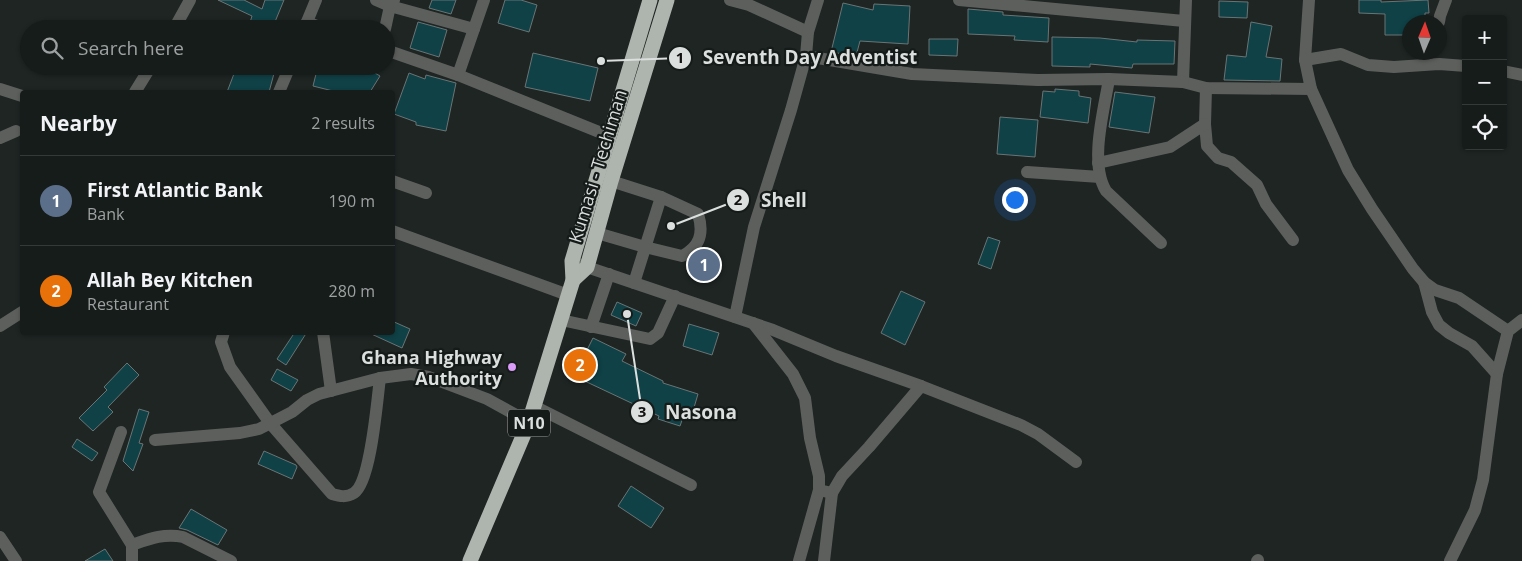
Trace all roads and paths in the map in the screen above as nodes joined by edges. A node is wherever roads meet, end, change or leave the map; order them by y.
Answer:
1 (190, 0) edge
2 (316, 0) edge
3 (376, 0) edge
4 (484, 0) edge
5 (650, 0) edge
6 (667, 0) edge
7 (730, 0) edge
8 (818, 0) edge
9 (959, 0) edge
10 (1186, 0) edge
11 (1309, 0) edge
12 (1446, 0) edge
13 (392, 3) edge
14 (1440, 15) edge
15 (179, 20) edge
16 (308, 20) edge
17 (388, 20) edge
18 (1184, 21) junction
19 (474, 29) junction
20 (808, 32) junction
21 (395, 53) edge
22 (806, 56) junction
23 (1305, 60) junction
24 (1429, 60) edge
25 (1446, 60) edge
26 (1462, 65) edge
27 (1507, 72) edge
28 (1522, 74) edge
29 (145, 75) edge
30 (286, 75) edge
31 (458, 75) junction
32 (1109, 79) junction
33 (1183, 82) junction
34 (1206, 88) junction
35 (0, 89) edge
36 (1312, 89) junction
37 (136, 90) edge
38 (280, 90) edge
39 (20, 95) edge
40 (1205, 124) junction
41 (16, 131) dead end
42 (609, 136) junction
43 (0, 138) edge
44 (1098, 163) junction
45 (1027, 172) dead end
46 (1100, 177) junction
47 (611, 181) junction
48 (395, 182) edge
49 (426, 193) dead end
50 (660, 197) junction
51 (395, 232) edge
52 (597, 233) junction
53 (1293, 240) dead end
54 (1161, 243) dead end
55 (645, 247) junction
56 (572, 261) junction
57 (587, 267) junction
58 (609, 274) junction
59 (573, 280) junction
60 (1424, 282) junction
61 (634, 283) junction
62 (568, 295) junction
63 (675, 296) junction
64 (20, 313) edge
65 (735, 317) junction
66 (561, 320) junction
67 (1522, 320) edge
68 (753, 323) junction
69 (0, 326) edge
70 (591, 327) junction
71 (1508, 331) junction
72 (223, 335) edge
73 (323, 335) edge
74 (1497, 374) junction
75 (380, 378) junction
76 (920, 386) junction
77 (331, 391) junction
78 (534, 406) junction
79 (529, 422) junction
80 (270, 423) junction
81 (121, 432) dead end
82 (155, 440) dead end
83 (1076, 462) dead end
84 (691, 485) dead end
85 (819, 490) junction
86 (832, 493) junction
87 (0, 537) edge
88 (132, 545) junction
89 (16, 561) edge
90 (132, 561) edge
91 (231, 561) edge
92 (470, 561) edge
93 (798, 561) edge
94 (824, 561) edge
95 (1450, 561) edge

1 - 15 street
2 - 16 street
3 - 13 street
4 - 19 street
5 - 42 highway, Kumasi - Techiman / N10
6 - 47 highway, Kumasi - Techiman
7 - 20 street
8 - 20 street
9 - 18 street
10 - 18 street
11 - 23 street
12 - 14 street
13 - 17 street
13 - 19 street
18 - 33 street
19 - 31 street
20 - 22 street
21 - 31 street
22 - 32 street
22 - 65 street
23 - 24 street
23 - 36 street
25 - 26 street
27 - 28 street
29 - 37 street
30 - 38 street
31 - 42 street
32 - 33 street
32 - 44 street
33 - 34 street
34 - 36 street
34 - 40 street
35 - 39 street
36 - 60 street
40 - 44 street
40 - 53 street
41 - 43 street
42 - 56 highway, Kumasi - Techiman / N10
44 - 46 street
45 - 46 street
46 - 54 street
47 - 50 street
47 - 52 highway, Kumasi - Techiman
48 - 49 street
50 - 55 street
50 - 55 street
51 - 62 street
52 - 55 street
52 - 57 highway, Kumasi - Techiman
55 - 61 street
56 - 57 street
56 - 59 highway, Kumasi - Techiman / N10
57 - 58 street
57 - 59 highway, Kumasi - Techiman / N10
58 - 61 street
58 - 70 street
59 - 62 highway, Kumasi - Techiman / N10
60 - 71 street
60 - 74 street
61 - 63 street
62 - 66 highway, Kumasi - Techiman / N10
63 - 65 street
63 - 70 street
64 - 69 street
65 - 68 street
66 - 70 street
66 - 78 highway, Kumasi - Techiman / N10
67 - 71 street
68 - 76 street
68 - 85 street
71 - 74 street
72 - 80 street
73 - 77 street
74 - 95 street
75 - 77 street
75 - 79 street
75 - 80 street
76 - 83 street
76 - 86 street
77 - 80 street
78 - 79 highway, Kumasi - Techiman / N10
78 - 84 street
79 - 92 highway, Kumasi - Techiman / N10
80 - 82 street
81 - 88 street
85 - 86 street
85 - 93 street
86 - 94 street
87 - 89 street
88 - 90 street
88 - 91 street

